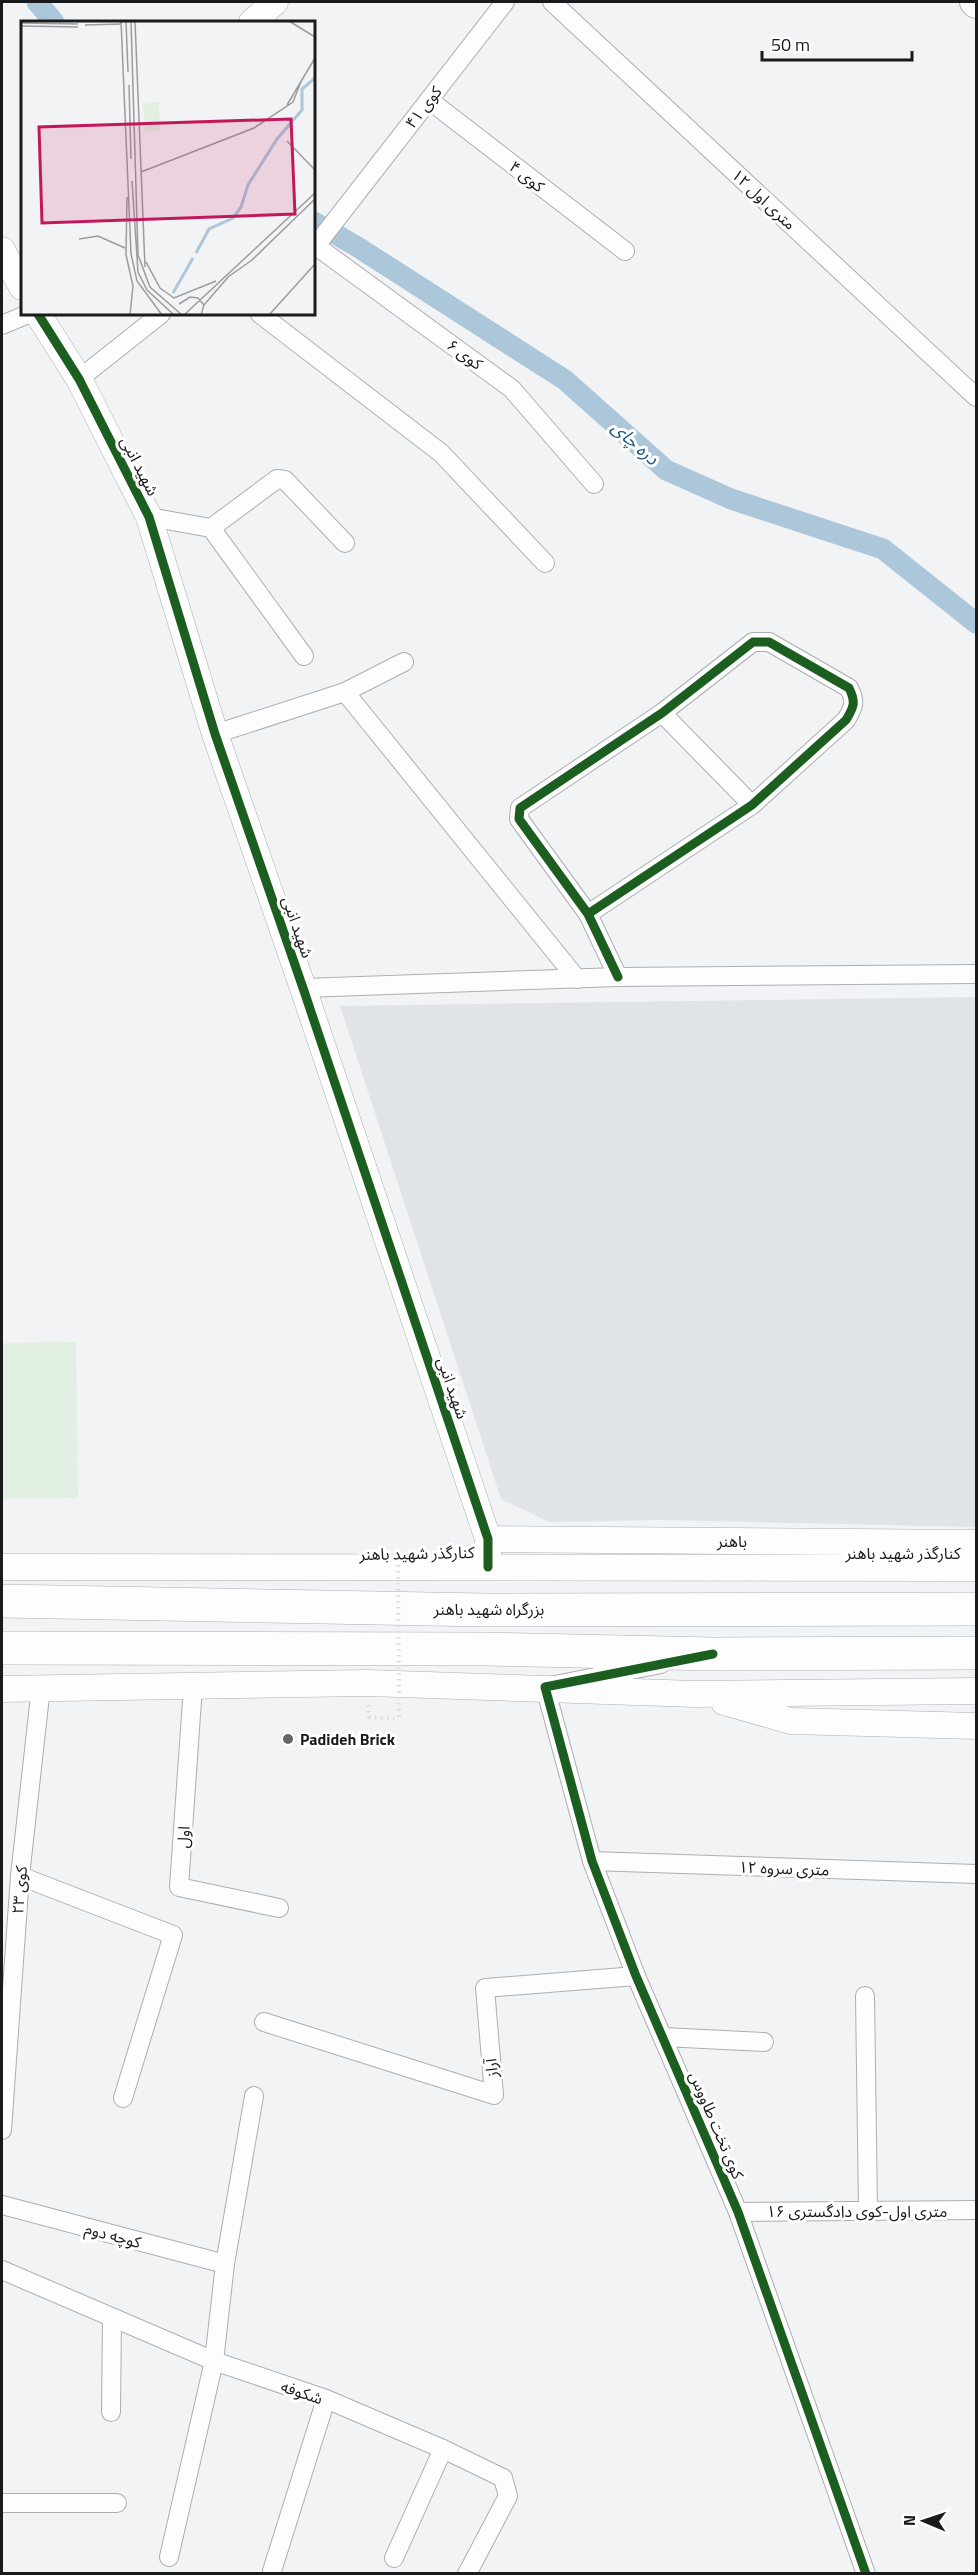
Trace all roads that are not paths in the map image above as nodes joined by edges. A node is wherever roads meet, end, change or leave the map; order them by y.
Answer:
1 (275, 2) edge
2 (505, 2) edge
3 (552, 2) edge
4 (253, 21) edge
5 (429, 100) junction
6 (315, 247) edge
7 (2, 250) edge
8 (625, 251) dead end
9 (21, 285) edge
10 (26, 315) edge
11 (39, 315) edge
12 (160, 315) edge
13 (261, 315) edge
14 (2, 325) edge
15 (79, 379) junction
16 (976, 397) edge
17 (594, 484) dead end
18 (149, 517) junction
19 (211, 528) junction
20 (345, 543) dead end
21 (545, 562) dead end
22 (304, 656) dead end
23 (404, 662) dead end
24 (345, 692) junction
25 (662, 713) junction
26 (215, 734) junction
27 (752, 805) junction
28 (588, 914) junction
29 (976, 974) edge
30 (618, 977) junction
31 (577, 979) junction
32 (303, 988) junction
33 (488, 1539) junction
34 (976, 1543) edge
35 (488, 1567) junction
36 (2, 1568) edge
37 (976, 1568) edge
38 (2, 1593) edge
39 (2, 1601) edge
40 (36, 1601) junction
41 (976, 1609) edge
42 (2, 1648) edge
43 (976, 1653) edge
44 (713, 1654) junction
45 (193, 1686) junction
46 (40, 1687) junction
47 (545, 1687) junction
48 (2, 1689) edge
49 (976, 1691) edge
50 (695, 1694) junction
51 (976, 1726) edge
52 (592, 1861) junction
53 (976, 1874) edge
54 (20, 1876) junction
55 (279, 1908) dead end
56 (636, 1976) junction
57 (865, 1996) dead end
58 (264, 2022) dead end
59 (663, 2037) junction
60 (764, 2042) dead end
61 (254, 2096) dead end
62 (123, 2098) dead end
63 (2, 2130) edge
64 (2, 2205) edge
65 (868, 2210) junction
66 (976, 2210) edge
67 (738, 2212) junction
68 (225, 2264) junction
69 (2, 2270) edge
70 (112, 2318) junction
71 (214, 2361) junction
72 (326, 2399) junction
73 (111, 2412) dead end
74 (443, 2449) junction
75 (117, 2502) dead end
76 (2, 2503) edge
77 (169, 2557) dead end
78 (394, 2558) dead end
79 (272, 2571) dead end
80 (467, 2574) edge
81 (866, 2574) edge

1 - 4 street
2 - 5 street, کوی ۴۱
3 - 16 street, ۱۲ متری اول
5 - 6 street, کوی ۴۱
5 - 8 street, کوی ۴
6 - 17 street, کوی ۶
7 - 9 street
10 - 14 street
11 - 15 street, شهید انبی
12 - 15 street
13 - 21 street
15 - 18 street, شهید انبی
18 - 19 street
18 - 26 street, شهید انبی
19 - 20 street
19 - 22 street
23 - 24 street
24 - 26 street
24 - 31 street
25 - 27 street
25 - 27 street
25 - 28 street
26 - 32 street, شهید انبی
27 - 28 street
28 - 30 street
29 - 30 street
30 - 31 street
31 - 32 street
32 - 33 street, شهید انبی
33 - 34 street, باهنر
33 - 35 street, شهید انبی
35 - 36 street, کنارگذر شهید باهنر
35 - 37 street, کنارگذر شهید باهنر
38 - 40 highway
39 - 40 highway, بزرگراه شهید باهنر
40 - 41 highway, بزرگراه شهید باهنر
42 - 44 highway
43 - 44 highway
44 - 47 street
45 - 46 street
45 - 47 street
45 - 55 street, اول
46 - 48 street
46 - 54 street, کوی ۲۳
47 - 50 street
47 - 52 street, کوی تخت طاووس
49 - 50 street
50 - 51 street
52 - 53 street, ۱۲ متری سروه
52 - 56 street, کوی تخت طاووس
54 - 62 street
54 - 63 street, کوی ۲۳
56 - 58 street, آراز
56 - 59 street, کوی تخت طاووس
57 - 65 street
59 - 60 street
59 - 67 street, کوی تخت طاووس
61 - 68 street
64 - 68 street, کوچه دوم
65 - 66 street, ۱۶ متری اول-کوی دادگستری
65 - 67 street, ۱۶ متری اول-کوی دادگستری
67 - 81 street, کوی تخت طاووس
68 - 71 street
69 - 70 street, شکوفه
70 - 71 street, شکوفه
70 - 73 street
71 - 72 street, شکوفه
71 - 77 street
72 - 74 street, شکوفه
72 - 79 street
74 - 78 street
74 - 80 street, شکوفه
75 - 76 street

